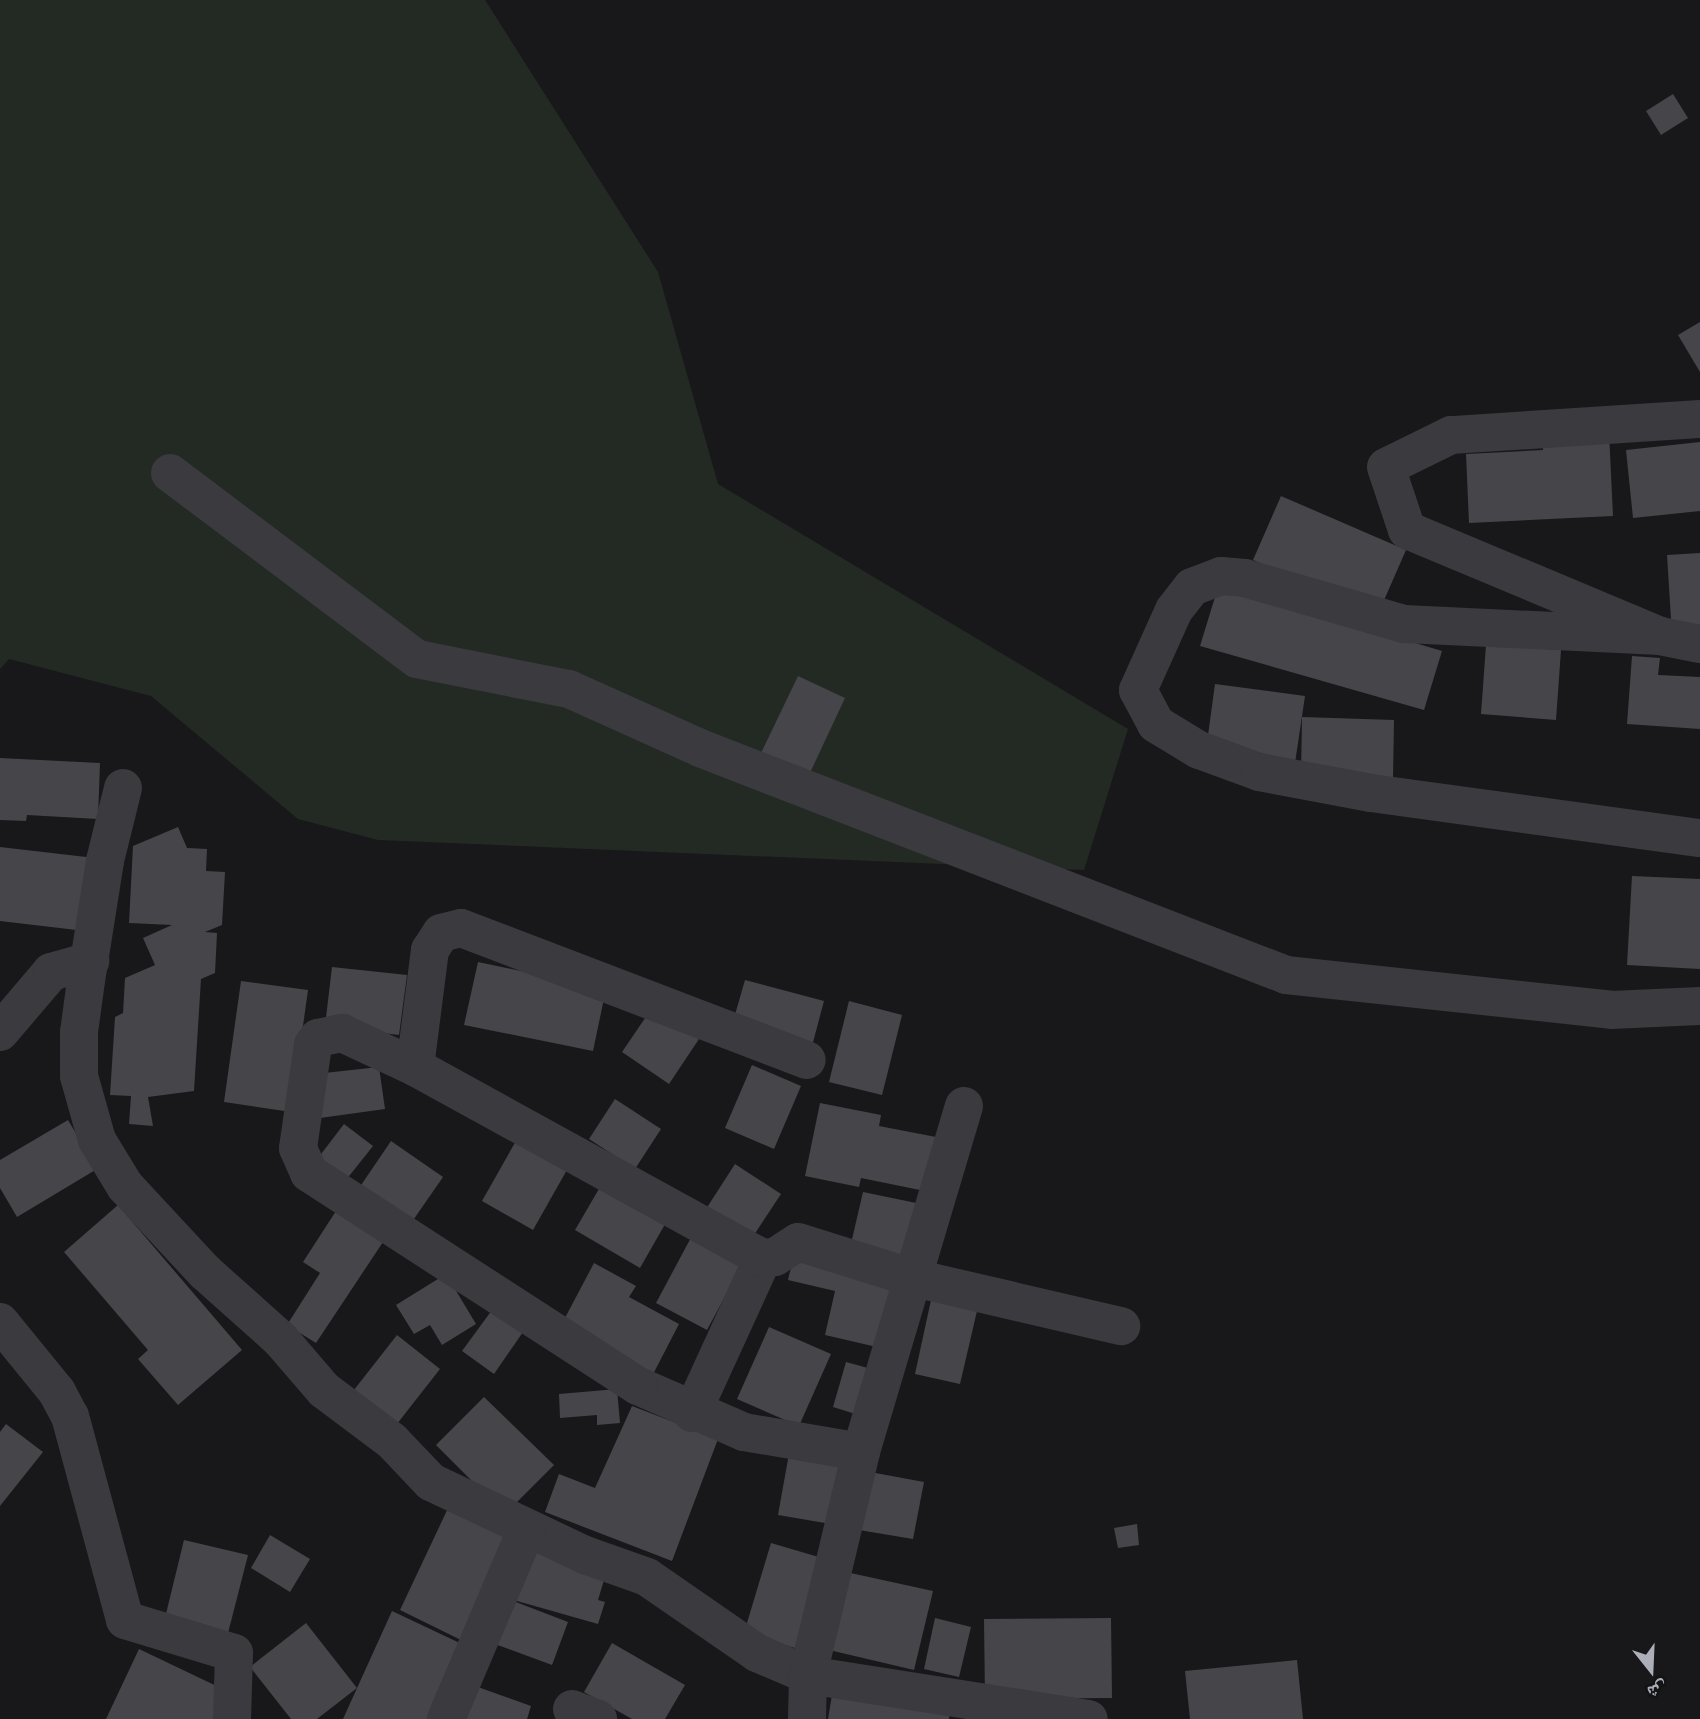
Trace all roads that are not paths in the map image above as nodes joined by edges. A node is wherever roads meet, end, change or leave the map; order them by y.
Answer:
1 (1700, 419) edge
2 (170, 473) dead end
3 (1660, 636) junction
4 (1700, 644) edge
5 (123, 788) dead end
6 (1700, 838) edge
7 (90, 961) junction
8 (1700, 1006) edge
9 (0, 1032) edge
10 (807, 1059) dead end
11 (415, 1067) junction
12 (964, 1106) dead end
13 (763, 1258) junction
14 (910, 1276) junction
15 (1121, 1326) dead end
16 (4, 1338) edge
17 (692, 1413) junction
18 (861, 1452) junction
19 (527, 1528) junction
20 (808, 1675) junction
21 (232, 1719) edge
22 (446, 1719) edge
23 (807, 1719) edge
24 (1089, 1719) edge

1 - 3 street
2 - 8 street
3 - 4 street
3 - 6 street
5 - 7 street
7 - 9 street
7 - 19 street
10 - 11 street
11 - 13 street
11 - 17 street
12 - 14 street
13 - 14 street
13 - 17 street
14 - 15 street
14 - 18 street
16 - 21 street
17 - 18 street
18 - 20 street
19 - 20 street
19 - 22 street
20 - 23 street
20 - 24 street

